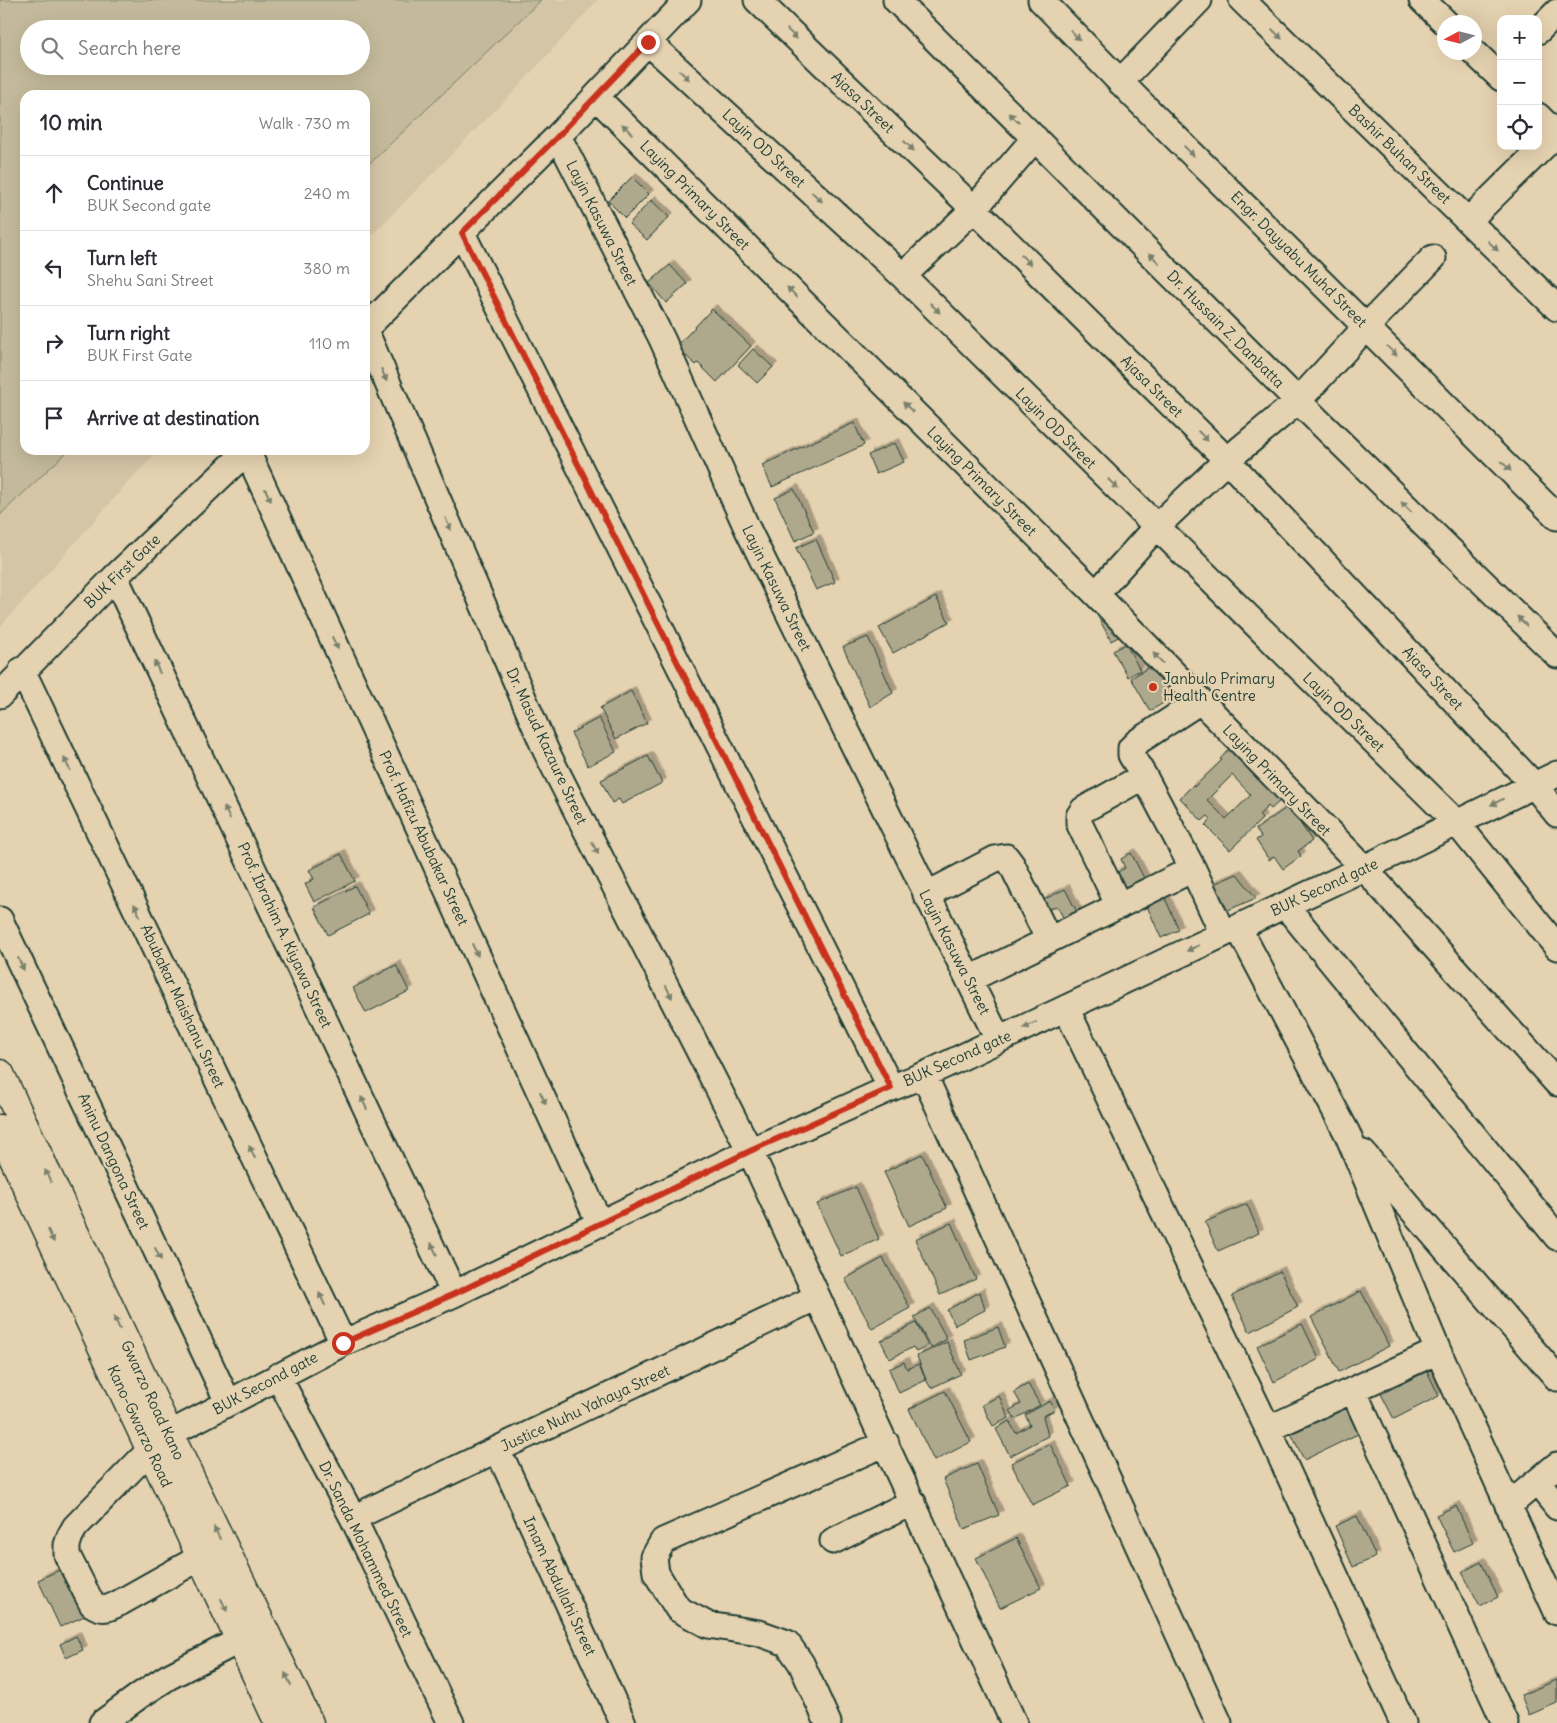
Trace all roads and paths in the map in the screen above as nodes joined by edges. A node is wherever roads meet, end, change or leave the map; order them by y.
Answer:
1 (688, 0) edge
2 (757, 0) edge
3 (896, 0) edge
4 (1041, 0) edge
5 (1199, 0) edge
6 (1242, 0) edge
7 (1422, 0) edge
8 (1557, 12) edge
9 (1437, 15) edge
10 (1542, 27) edge
11 (648, 42) junction
12 (1482, 59) edge
13 (1497, 72) edge
14 (1120, 82) junction
15 (596, 97) junction
16 (1542, 120) edge
17 (1556, 134) edge
18 (558, 136) junction
19 (1035, 138) junction
20 (974, 209) junction
21 (1468, 221) junction
22 (462, 233) junction
23 (1433, 258) dead end
24 (903, 276) junction
25 (1557, 308) edge
26 (370, 325) edge
27 (1367, 326) junction
28 (370, 342) edge
29 (1298, 401) junction
30 (243, 455) edge
31 (250, 455) edge
32 (1227, 460) junction
33 (1557, 517) edge
34 (1156, 527) junction
35 (115, 577) junction
36 (1096, 594) junction
37 (1557, 656) edge
38 (22, 670) junction
39 (0, 695) edge
40 (1200, 701) junction
41 (1557, 774) edge
42 (1144, 776) junction
43 (1534, 785) junction
44 (1557, 814) edge
45 (1456, 822) junction
46 (1364, 868) junction
47 (1193, 869) junction
48 (926, 896) junction
49 (1285, 905) junction
50 (1119, 906) junction
51 (0, 920) edge
52 (1231, 930) junction
53 (1049, 940) junction
54 (1557, 947) edge
55 (970, 980) junction
56 (1066, 1008) junction
57 (998, 1039) junction
58 (0, 1074) edge
59 (924, 1074) junction
60 (1557, 1083) edge
61 (891, 1088) junction
62 (0, 1128) edge
63 (1347, 1132) junction
64 (750, 1151) junction
65 (600, 1224) junction
66 (1557, 1237) edge
67 (454, 1294) junction
68 (817, 1297) junction
69 (343, 1343) junction
70 (1438, 1352) junction
71 (278, 1376) junction
72 (1557, 1378) edge
73 (1353, 1390) junction
74 (228, 1402) junction
75 (1268, 1429) junction
76 (160, 1442) junction
77 (886, 1443) junction
78 (498, 1450) junction
79 (1557, 1465) edge
80 (1537, 1482) junction
81 (913, 1502) junction
82 (1508, 1506) junction
83 (1557, 1507) edge
84 (352, 1518) junction
85 (833, 1541) dead end
86 (202, 1557) junction
87 (1557, 1612) edge
88 (240, 1640) junction
89 (102, 1723) edge
90 (279, 1723) edge
91 (309, 1723) edge
92 (450, 1723) edge
93 (623, 1723) edge
94 (828, 1723) edge
95 (1014, 1723) edge
96 (1219, 1723) edge
97 (1403, 1723) edge
98 (1505, 1723) edge

1 - 11 street
2 -> 20 street, Ajasa Street
19 -> 3 street, Dr. Hussain Z. Danbatta
4 -> 14 street, Engr. Dayyabu Muhd Street
5 - 14 street
6 -> 21 street, Bashir Buhan Street
7 - 9 street
8 - 10 street
11 - 15 street
11 -> 24 street, Layin OD Street
12 - 13 street
14 -> 27 street, Engr. Dayyabu Muhd Street
15 - 18 street
36 -> 15 street, Laying Primary Street
16 - 17 street
17 - 21 street
18 - 22 street
18 - 48 street, Layin Kasuwa Street
19 - 20 street
29 -> 19 street, Dr. Hussain Z. Danbatta
20 - 24 street
20 -> 32 street, Ajasa Street
21 -> 25 street, Bashir Buhan Street
22 - 26 street
22 - 61 street
23 - 27 street
24 -> 34 street, Layin OD Street
27 - 29 street
27 -> 33 street, Engr. Dayyabu Muhd Street
28 -> 64 street, Dr. Masud Kazaure Street
29 - 32 street
37 -> 29 street, Dr. Hussain Z. Danbatta
30 - 35 street, BUK First Gate
31 -> 65 street, Prof. Hafizu Abubakar Street
32 - 34 street
32 - 43 street, Ajasa Street
34 - 36 street
34 - 45 street, Layin OD Street
35 - 38 street, BUK First Gate
67 -> 35 street, Prof. Ibrahim A. Kiyawa Street
40 -> 36 street, Laying Primary Street
38 - 39 street, BUK First Gate
69 -> 38 street, Abubakar Maishanu Street
40 - 42 street
40 - 46 street, Laying Primary Street
41 - 43 street, BUK Second gate
42 - 47 street
42 - 50 street
43 - 44 street, Ajasa Street
43 -> 45 street, BUK Second gate
45 - 46 street, BUK Second gate
45 - 54 street, Layin OD Street
46 - 49 street, BUK Second gate
46 - 60 street, Laying Primary Street
47 - 50 street
47 - 52 street
48 - 53 street
48 - 55 street, Layin Kasuwa Street
49 - 52 street, BUK Second gate
49 - 66 street
50 - 53 street
51 -> 74 street, Aninu Dangona Street
52 -> 56 street, BUK Second gate
52 - 63 street
53 - 55 street
55 - 57 street, Layin Kasuwa Street
56 -> 57 street, BUK Second gate
56 - 75 street
57 - 59 street, BUK Second gate
76 -> 58 main road, Gwarzo Road Kano
59 - 61 street, BUK Second gate
59 - 96 street
61 - 64 street, BUK Second gate
62 -> 76 main road, Kano-Gwarzo Road
63 - 70 street
63 - 72 street
64 - 65 street, BUK Second gate
64 - 68 street, Dr. Masud Kazaure Street
65 - 67 street, BUK Second gate
67 - 69 street, BUK Second gate
68 - 77 street, Dr. Masud Kazaure Street
68 - 78 street, Justice Nuhu Yahaya Street
69 - 71 street, BUK Second gate
70 - 73 street
70 - 82 street
71 - 74 street, BUK Second gate
71 - 84 street, Dr. Sanda Mohammed Street
73 - 75 street
73 - 98 street
74 - 76 street, BUK Second gate
75 - 97 street
76 - 86 main road, Kano-Gwarzo Road
76 - 86 street, BUK Second gate
91 -> 76 main road, Gwarzo Road Kano
77 - 81 street, Dr. Masud Kazaure Street
77 - 94 street
78 - 84 street, Justice Nuhu Yahaya Street
78 - 93 street, Imam Abdullahi Street
79 - 80 street
80 - 82 street
80 - 83 street
81 - 85 street
81 - 95 street, Dr. Masud Kazaure Street
82 - 87 street
84 - 92 street, Dr. Sanda Mohammed Street
86 -> 88 main road, Kano-Gwarzo Road
88 - 89 street
88 - 90 main road, Kano-Gwarzo Road

